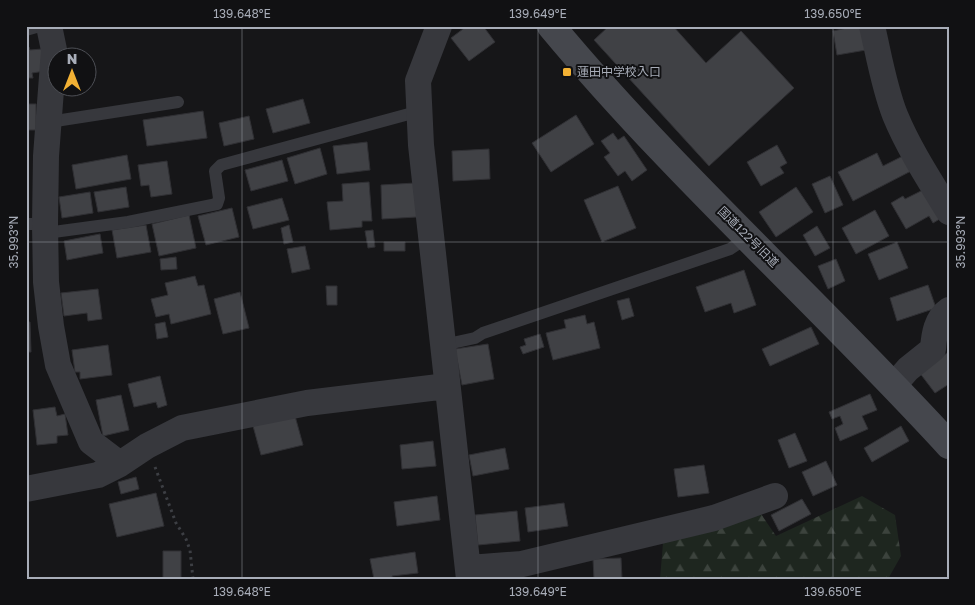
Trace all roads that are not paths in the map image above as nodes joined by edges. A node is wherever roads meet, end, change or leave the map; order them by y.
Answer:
1 (40, 26) edge
2 (49, 26) edge
3 (439, 26) edge
4 (551, 26) edge
5 (872, 26) edge
6 (26, 30) edge
7 (178, 102) dead end
8 (420, 111) junction
9 (49, 122) junction
10 (949, 212) edge
11 (39, 227) edge
12 (749, 237) junction
13 (949, 310) edge
14 (443, 345) junction
15 (894, 385) junction
16 (447, 386) junction
17 (949, 445) edge
18 (120, 464) junction
19 (26, 489) edge
20 (775, 496) dead end
21 (469, 574) edge

1 - 6 lane
2 - 9 street
3 - 8 street
4 - 12 street, 国道122号旧道
5 - 10 street
7 - 9 lane
8 - 11 lane
8 - 14 street
9 - 11 street
11 - 18 street
12 - 14 lane
12 - 15 street, 国道122号旧道
13 - 15 street
14 - 16 street
15 - 17 street, 国道122号旧道
16 - 18 street
16 - 21 street
18 - 19 street
20 - 21 street

